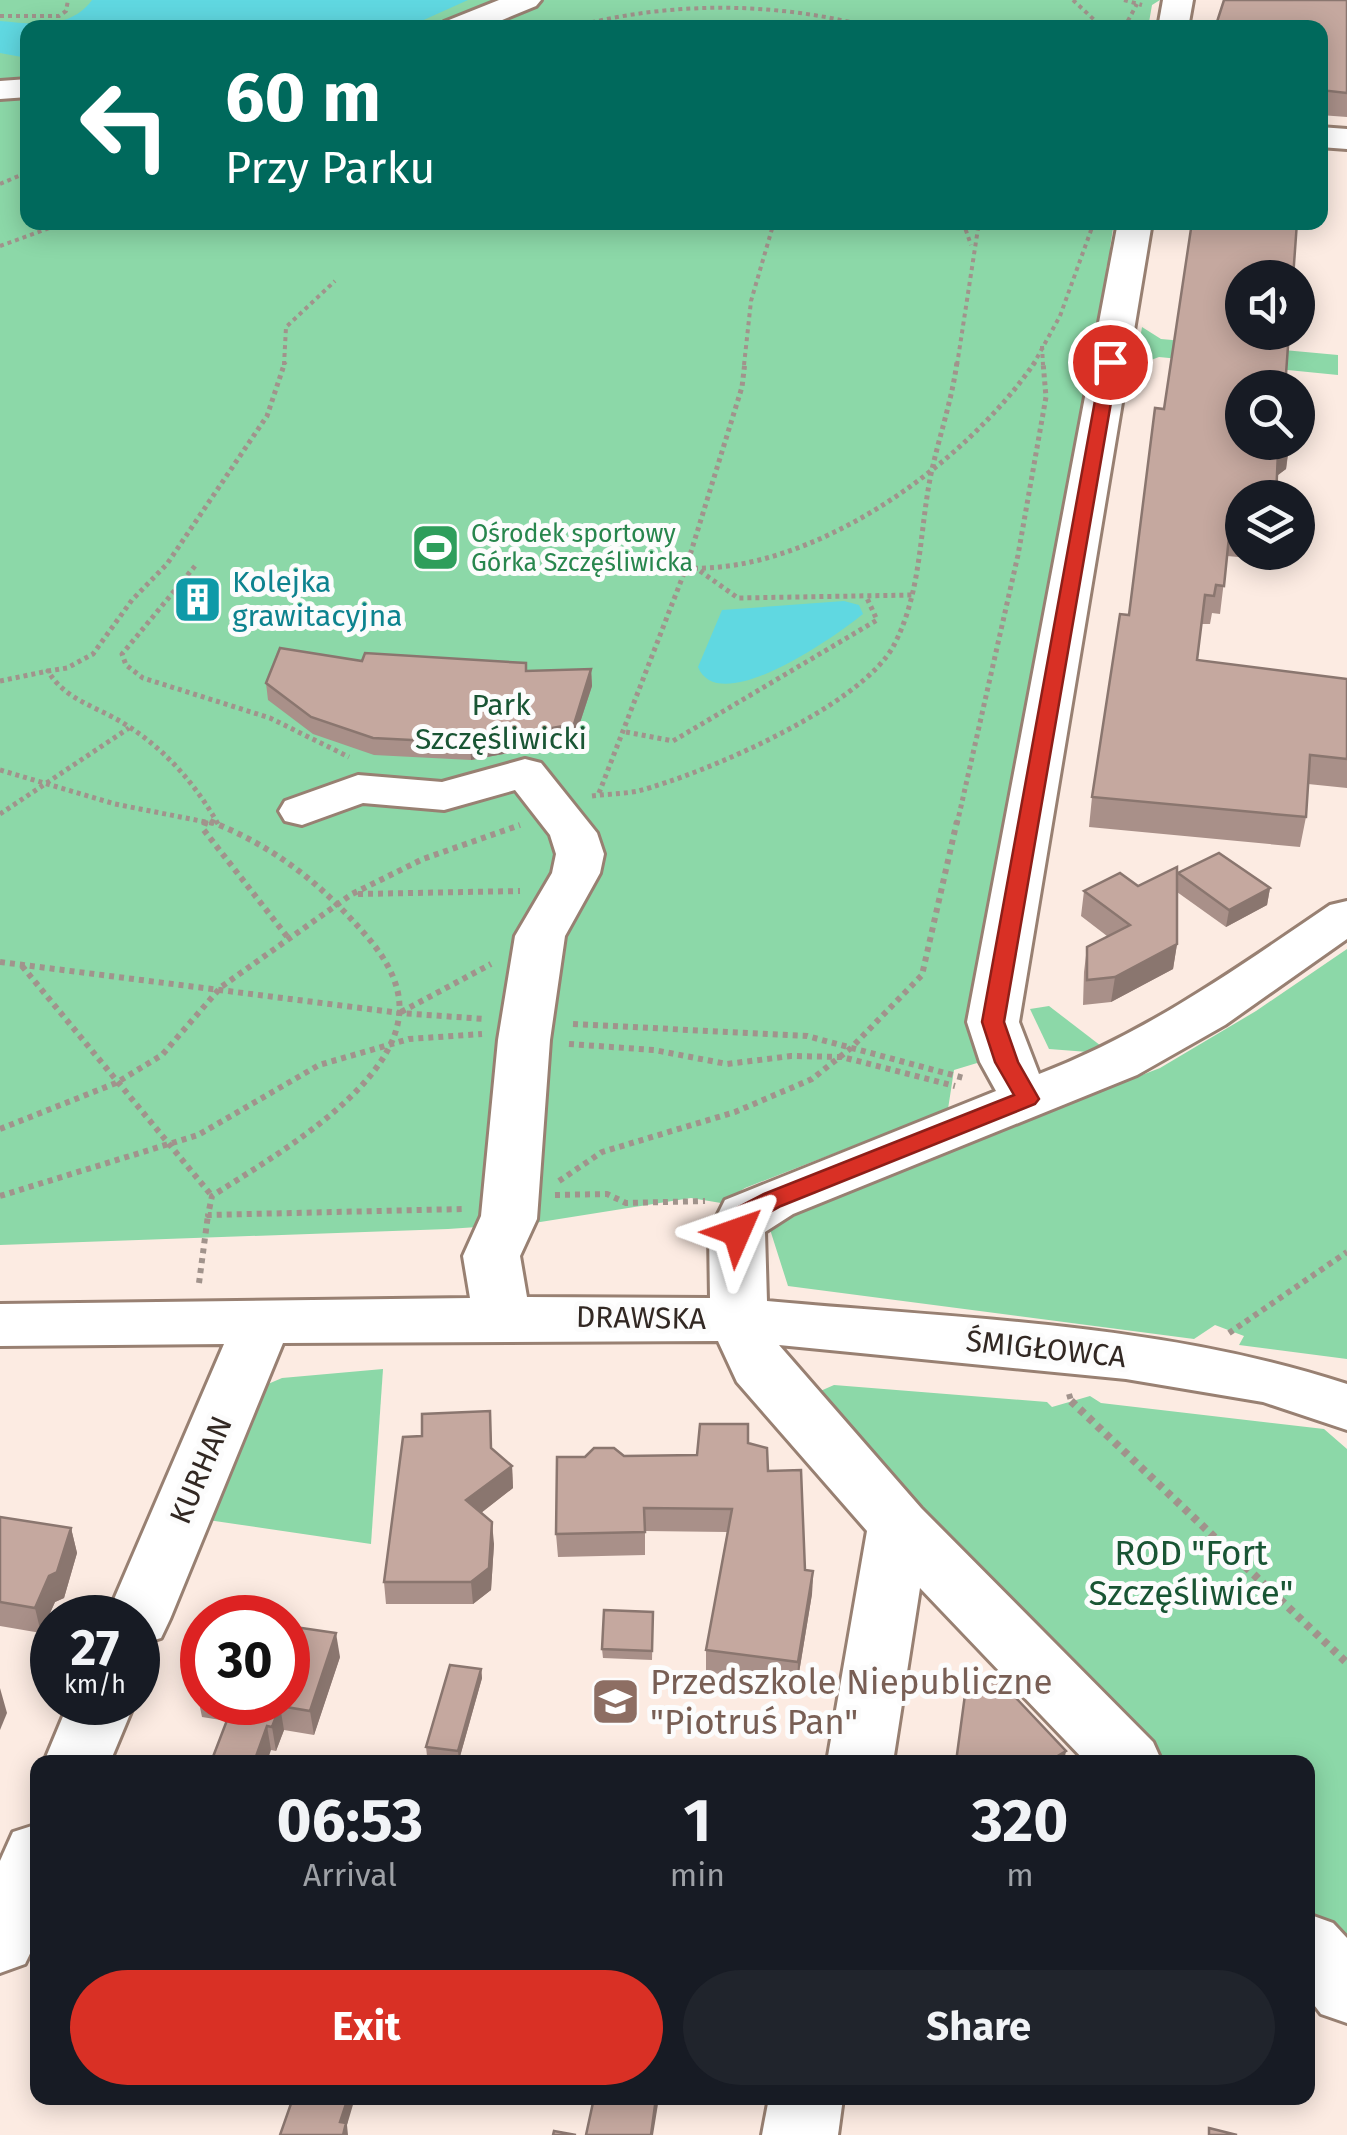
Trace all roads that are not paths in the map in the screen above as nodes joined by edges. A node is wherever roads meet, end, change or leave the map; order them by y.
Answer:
1 (526, 0) edge
2 (475, 20) edge
3 (1134, 230) edge
4 (302, 812) dead end
5 (1347, 916) edge
6 (1027, 1099) junction
7 (509, 1254) junction
8 (263, 1320) junction
9 (739, 1320) junction
10 (0, 1326) edge
11 (1347, 1407) edge
12 (899, 1525) junction
13 (159, 1595) edge
14 (92, 1725) edge
15 (79, 1755) edge
16 (861, 1755) edge
17 (1122, 1755) edge
18 (1315, 1954) edge
19 (1347, 1990) edge
20 (805, 2105) edge
21 (800, 2135) edge

1 - 2 street
3 - 6 street
4 - 7 street
5 - 6 street, DRAWSKA
6 - 9 street, DRAWSKA
7 - 8 street, DRAWSKA
7 - 9 street, DRAWSKA
8 - 10 street, DRAWSKA
8 - 13 street, KURHAN
9 - 11 street, ŚMIGŁOWCA
9 - 12 street
12 - 16 street
12 - 17 street
14 - 15 street
18 - 19 street
20 - 21 street

